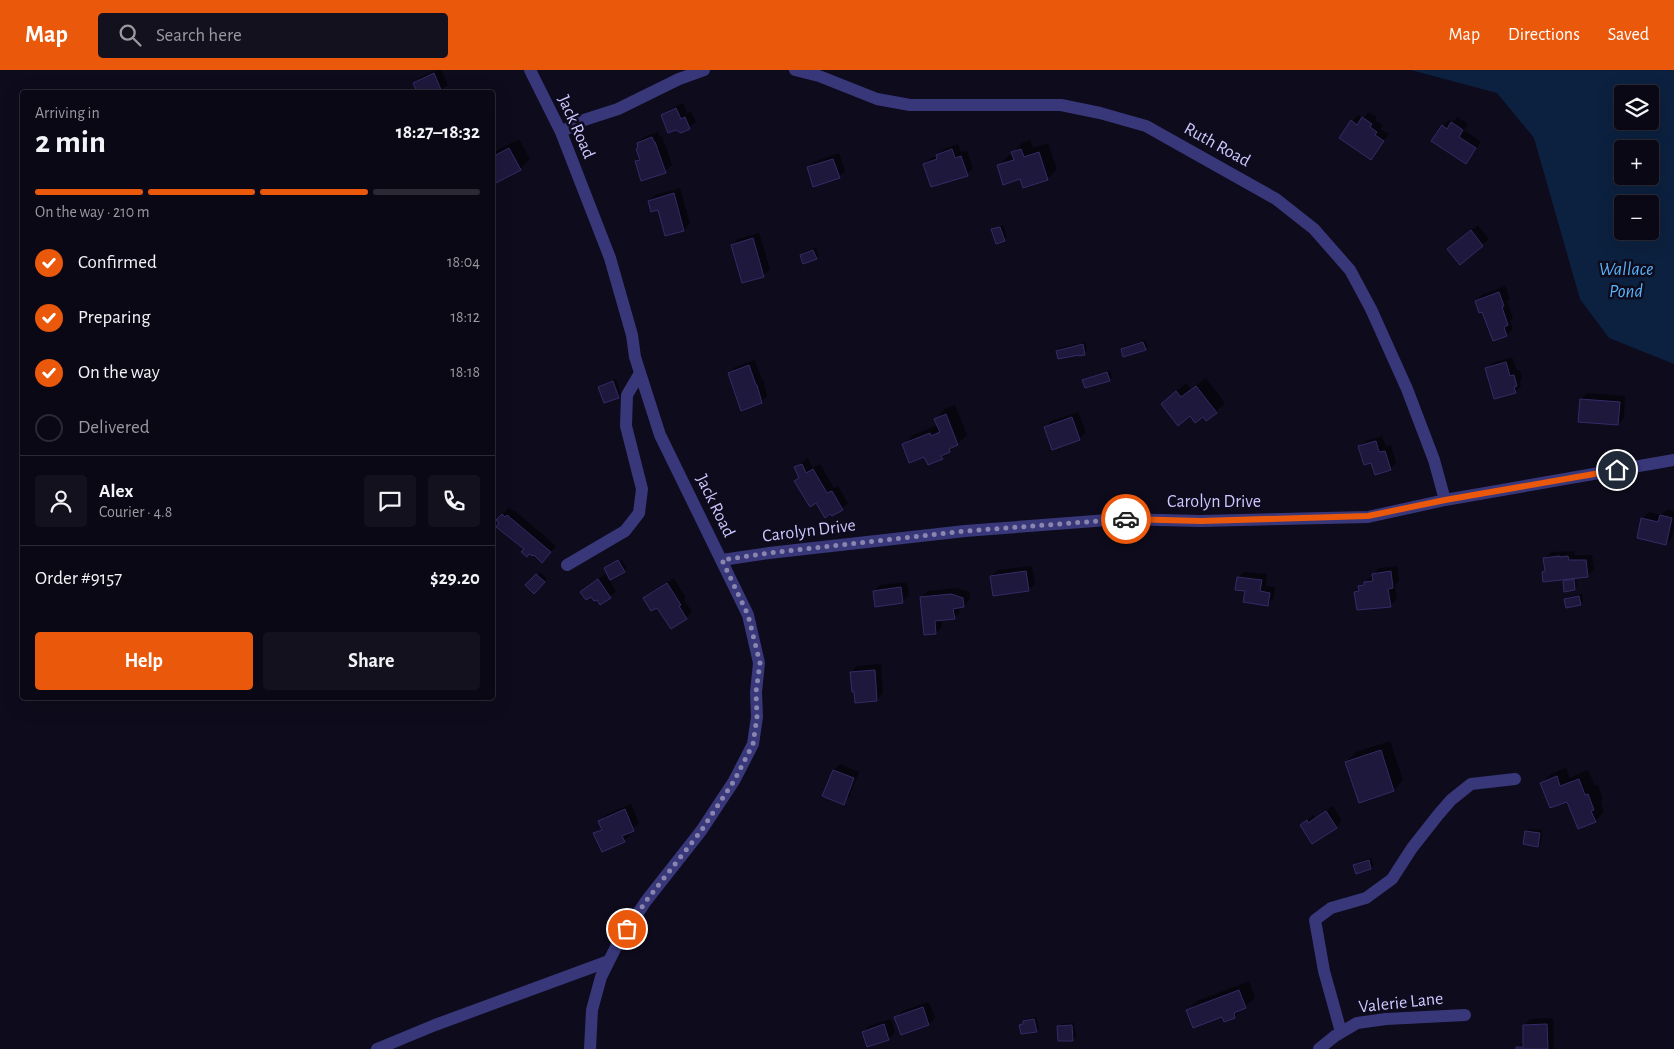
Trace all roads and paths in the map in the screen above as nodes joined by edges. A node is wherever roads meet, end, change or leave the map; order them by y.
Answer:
1 (530, 70) edge
2 (704, 70) edge
3 (795, 70) edge
4 (561, 132) junction
5 (640, 373) junction
6 (1674, 460) edge
7 (1445, 500) junction
8 (722, 560) junction
9 (568, 565) dead end
10 (1515, 779) dead end
11 (609, 961) junction
12 (1465, 1015) dead end
13 (1341, 1032) junction
14 (377, 1049) edge
15 (590, 1049) edge
16 (1319, 1049) edge

1 - 4 street, Jack Road
2 - 4 street
3 - 7 street, Ruth Road
4 - 5 street, Jack Road
5 - 8 street, Jack Road
5 - 9 street
6 - 7 street, Carolyn Drive
7 - 8 street, Carolyn Drive
8 - 11 street, Jack Road
10 - 13 street
11 - 14 street
11 - 15 street, Jack Road
12 - 13 street, Valerie Lane
13 - 16 street, Valerie Lane

